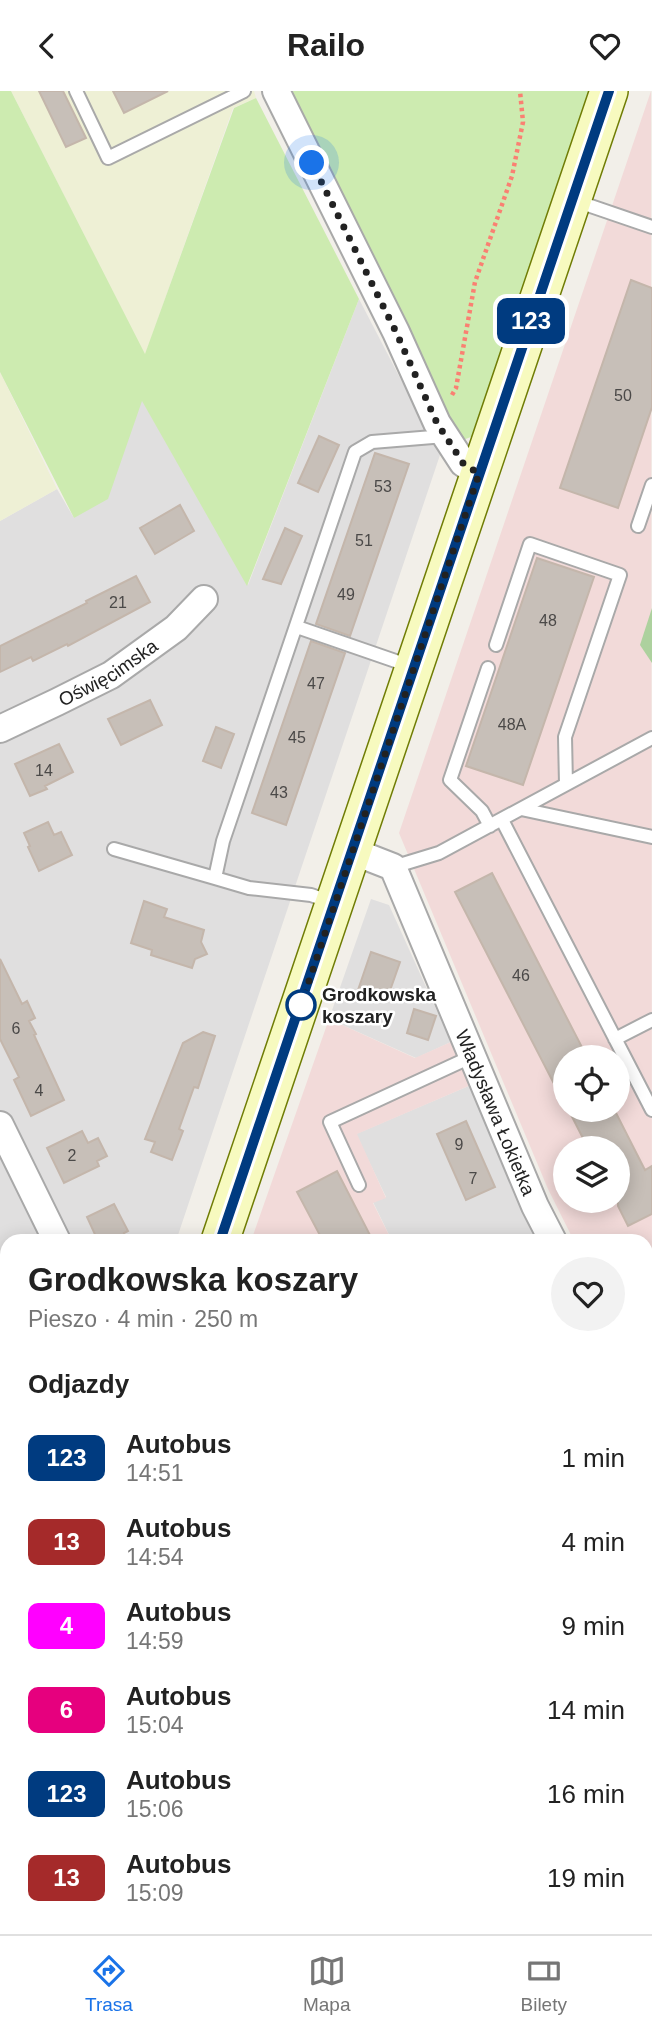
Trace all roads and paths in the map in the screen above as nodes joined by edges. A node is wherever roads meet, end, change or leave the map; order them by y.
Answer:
1 (76, 91) edge
2 (244, 91) edge
3 (276, 91) edge
4 (520, 91) edge
5 (609, 91) edge
6 (572, 200) junction
7 (652, 227) edge
8 (441, 429) junction
9 (479, 474) junction
10 (652, 485) edge
11 (638, 526) dead end
12 (204, 599) dead end
13 (297, 627) junction
14 (496, 645) dead end
15 (414, 667) junction
16 (488, 668) dead end
17 (0, 729) edge
18 (652, 738) edge
19 (566, 784) junction
20 (521, 809) junction
21 (496, 823) junction
22 (652, 837) edge
23 (114, 849) dead end
24 (352, 851) junction
25 (393, 867) junction
26 (215, 878) junction
27 (335, 903) junction
28 (652, 1020) edge
29 (615, 1039) junction
30 (473, 1056) junction
31 (652, 1110) edge
32 (0, 1125) edge
33 (359, 1185) dead end
34 (54, 1234) edge
35 (222, 1234) edge
36 (550, 1234) edge

1 - 2 lane
3 - 8 street
4 - 8 path
5 - 6 main road
6 - 7 lane
6 - 9 main road
8 - 9 street
8 - 13 lane
9 - 15 main road
10 - 11 lane
12 - 17 street, Oświęcimska
13 - 15 lane
13 - 26 lane
14 - 19 lane
15 - 24 main road
16 - 21 lane
18 - 19 lane
19 - 20 lane
20 - 21 lane
20 - 22 lane
21 - 25 lane
21 - 29 lane
23 - 26 lane
24 - 25 street
24 - 27 main road
25 - 30 street, Władysława Łokietka
26 - 27 lane
27 - 35 main road
28 - 29 lane
29 - 31 lane
30 - 33 lane
30 - 36 street, Władysława Łokietka
32 - 34 street

